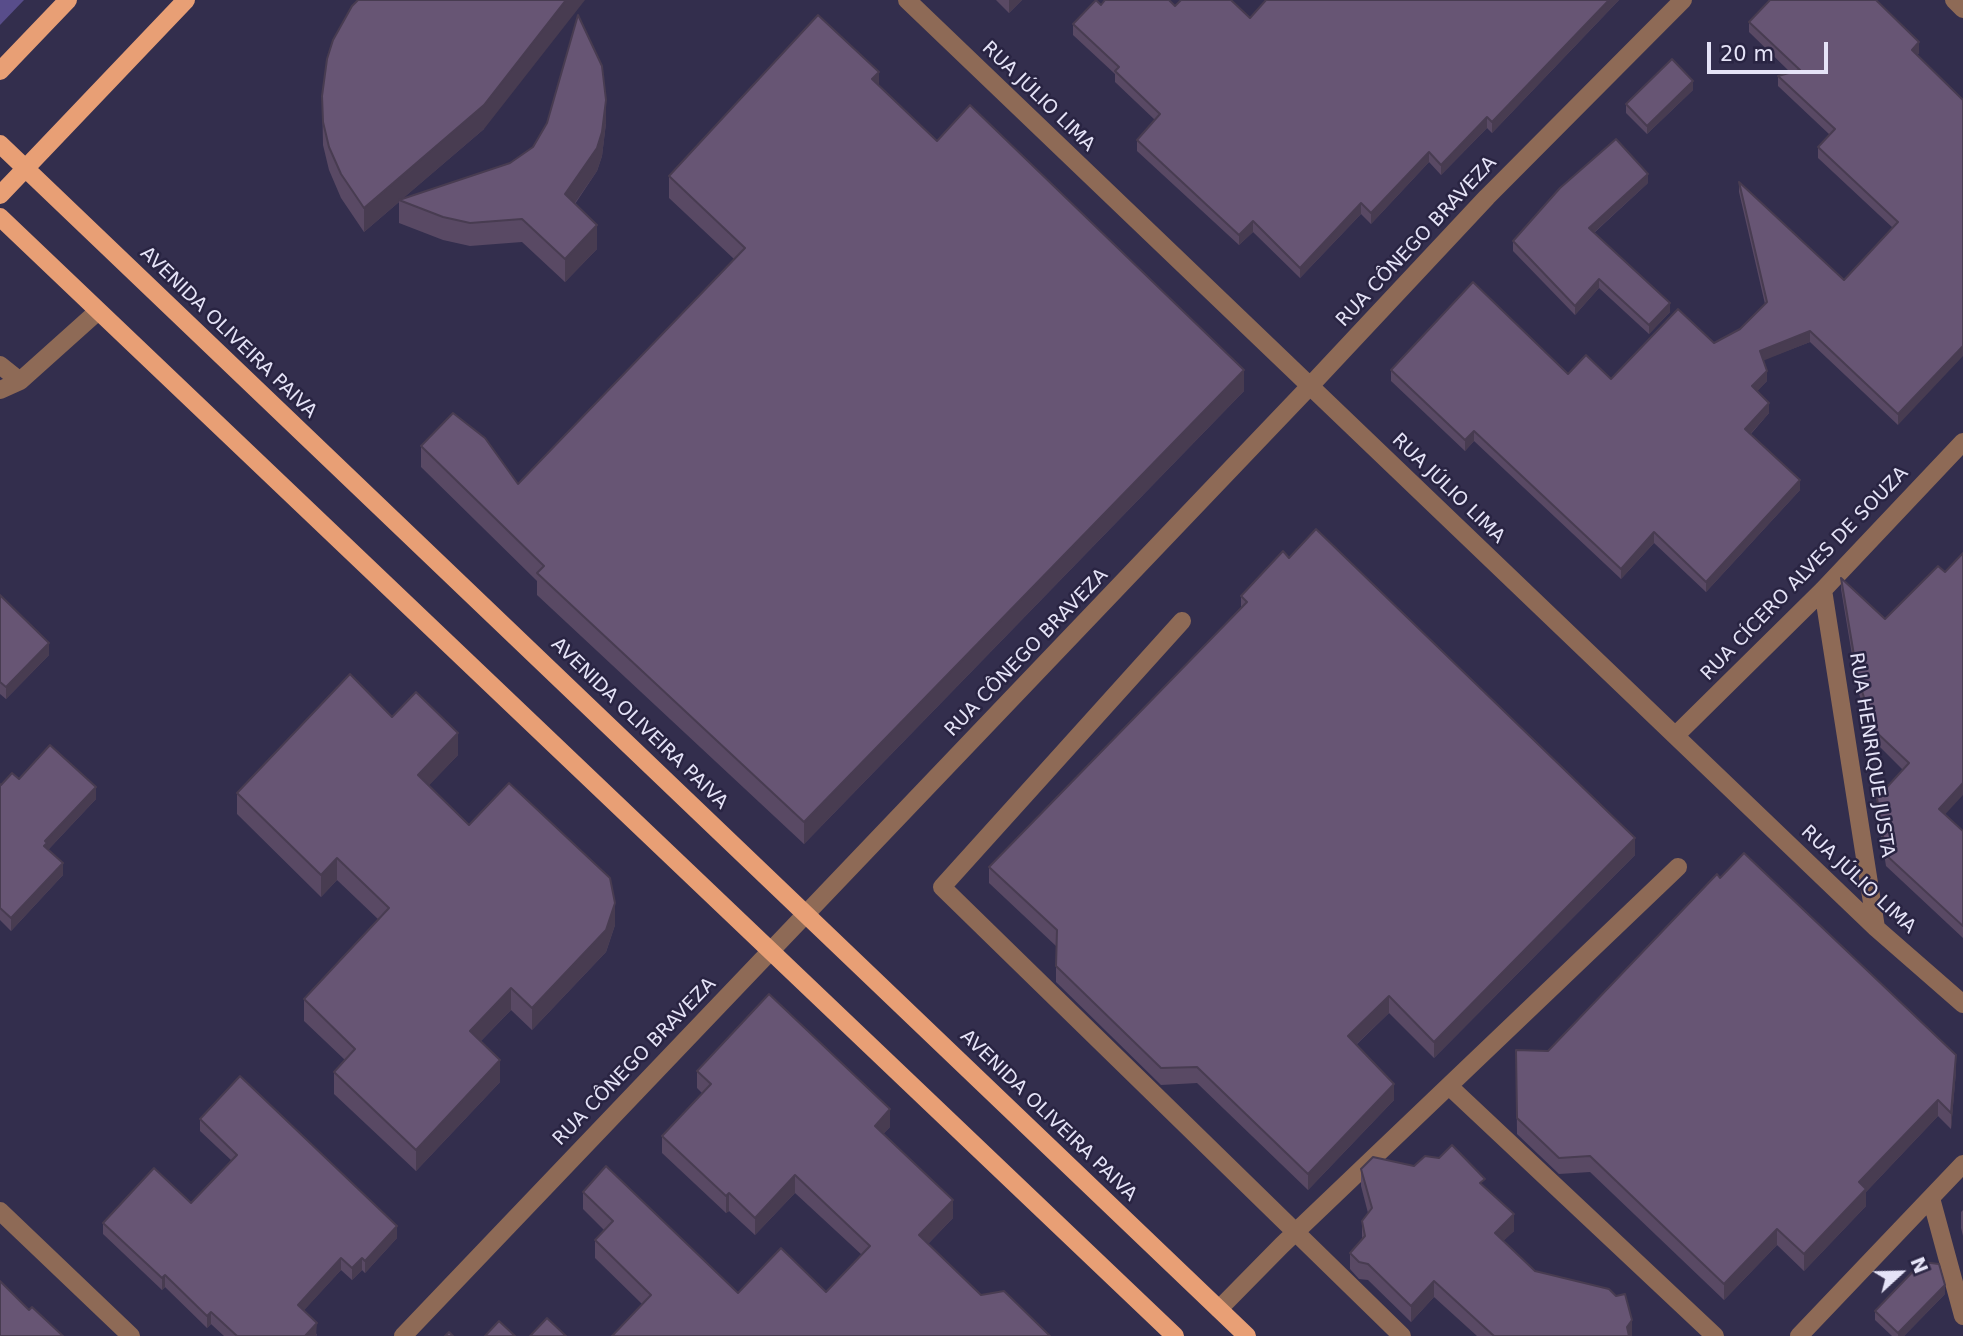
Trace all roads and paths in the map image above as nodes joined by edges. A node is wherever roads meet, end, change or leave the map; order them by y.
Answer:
1 (68, 0) edge
2 (186, 0) edge
3 (907, 0) edge
4 (1683, 0) edge
5 (1954, 0) edge
6 (1963, 9) edge
7 (0, 71) edge
8 (0, 144) edge
9 (25, 169) junction
10 (0, 195) edge
11 (0, 217) edge
12 (97, 312) junction
13 (0, 366) edge
14 (20, 381) junction
15 (1310, 386) junction
16 (0, 390) edge
17 (1963, 442) edge
18 (1823, 590) junction
19 (1182, 621) dead end
20 (1676, 735) junction
21 (1678, 867) dead end
22 (807, 913) junction
23 (1876, 928) junction
24 (770, 951) junction
25 (1963, 1004) edge
26 (1450, 1087) junction
27 (1963, 1164) edge
28 (1931, 1198) junction
29 (0, 1211) edge
30 (1298, 1231) junction
31 (1219, 1310) junction
32 (1963, 1316) edge
33 (131, 1336) edge
34 (403, 1336) edge
35 (1175, 1336) edge
36 (1247, 1336) edge
37 (1402, 1336) edge
38 (1715, 1336) edge
39 (1799, 1336) edge

1 - 7 main road
2 - 9 main road
3 - 15 street, RUA JÚLIO LIMA
4 - 15 street, RUA CÔNEGO BRAVEZA
5 - 6 street
8 - 9 main road, AVENIDA OLIVEIRA PAIVA
9 - 10 main road
9 - 22 main road, AVENIDA OLIVEIRA PAIVA
11 - 12 main road
12 - 14 street
12 - 24 main road
13 - 14 street
14 - 16 street
15 - 20 street, RUA JÚLIO LIMA
15 - 22 street, RUA CÔNEGO BRAVEZA
17 - 18 street, RUA CÍCERO ALVES DE SOUZA
18 - 20 street, RUA CÍCERO ALVES DE SOUZA
18 - 23 street, RUA HENRIQUE JUSTA
19 - 30 street
20 - 23 street, RUA JÚLIO LIMA
21 - 26 street
22 - 24 street, RUA CÔNEGO BRAVEZA
22 - 31 main road, AVENIDA OLIVEIRA PAIVA
23 - 25 street, RUA JÚLIO LIMA
24 - 34 street, RUA CÔNEGO BRAVEZA
24 - 35 main road
26 - 30 street
26 - 38 street
27 - 28 street
28 - 32 street
28 - 39 street
29 - 33 street
30 - 31 street
30 - 37 street
31 - 36 main road, AVENIDA OLIVEIRA PAIVA

